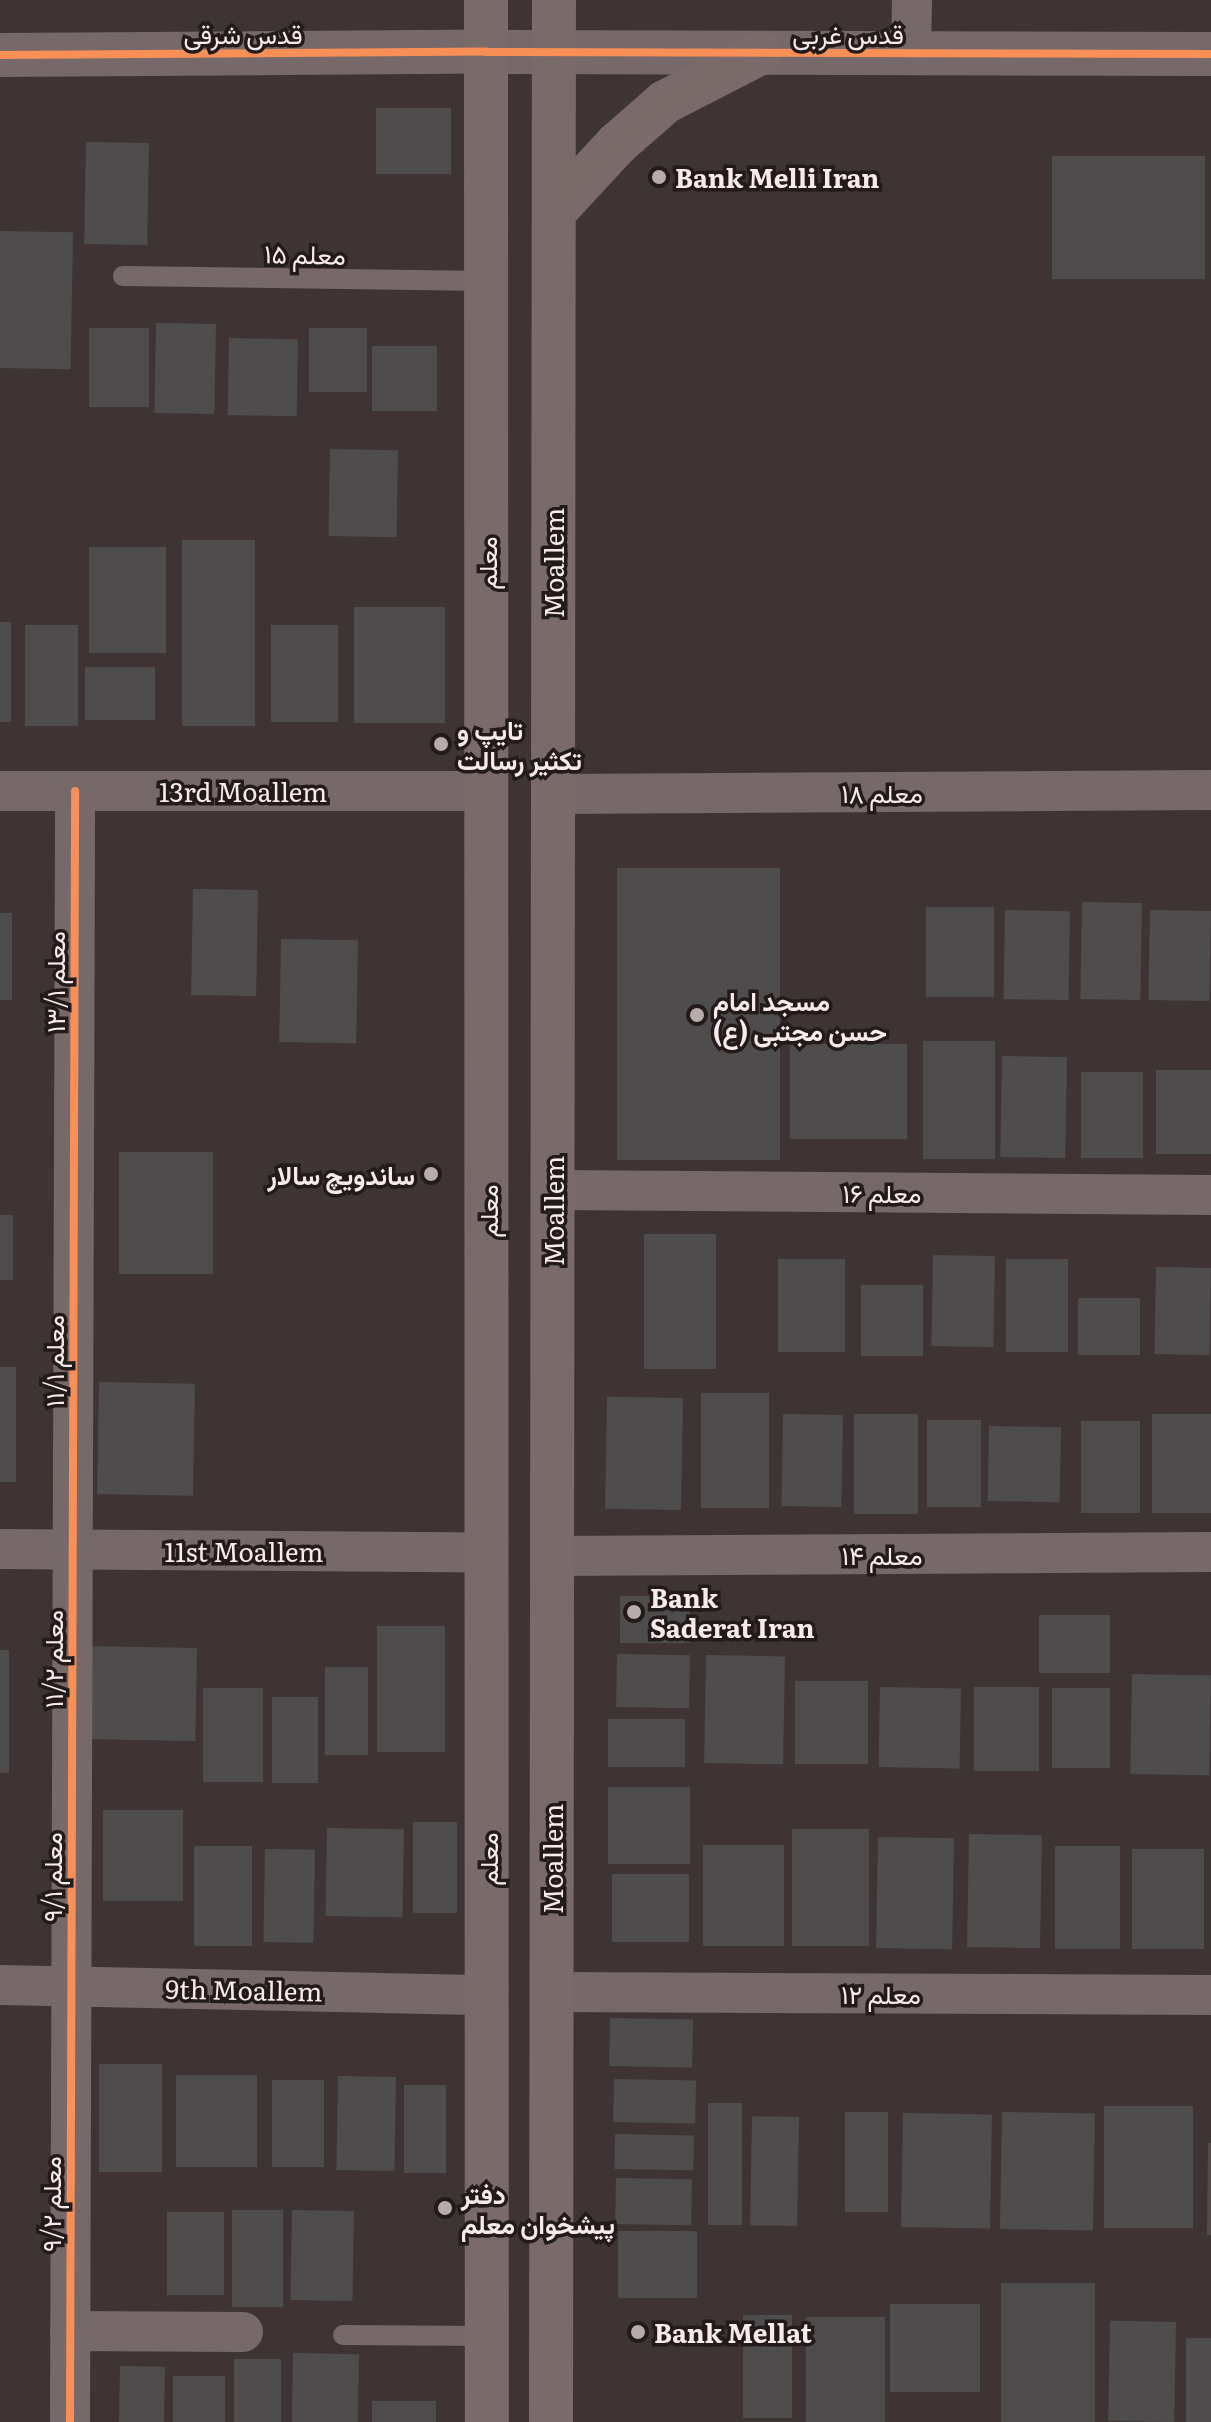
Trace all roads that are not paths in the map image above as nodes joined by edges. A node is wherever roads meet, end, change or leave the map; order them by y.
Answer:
1 (486, 0) edge
2 (554, 0) edge
3 (912, 0) edge
4 (486, 52) junction
5 (554, 52) junction
6 (760, 53) junction
7 (911, 53) junction
8 (1211, 54) edge
9 (0, 55) edge
10 (554, 212) junction
11 (123, 276) dead end
12 (486, 281) junction
13 (1211, 790) edge
14 (0, 791) edge
15 (75, 791) junction
16 (486, 791) junction
17 (553, 794) junction
18 (74, 1173) joint
19 (553, 1190) junction
20 (1211, 1195) edge
21 (0, 1549) edge
22 (72, 1550) junction
23 (487, 1552) junction
24 (1211, 1552) edge
25 (552, 1556) junction
26 (72, 1768) joint
27 (0, 1985) edge
28 (71, 1986) junction
29 (551, 1992) junction
30 (487, 1995) junction
31 (1211, 1995) edge
32 (70, 2331) junction
33 (243, 2332) dead end
34 (343, 2335) dead end
35 (487, 2336) junction
36 (70, 2422) edge
37 (487, 2422) edge
38 (551, 2422) edge

1 - 4 main road, معلم
2 - 5 main road, Moallem
3 - 7 street
4 - 5 street, قدس غربی
4 - 9 street, قدس شرقی
4 - 12 main road, معلم
5 - 6 street, قدس غربی
5 - 10 main road, Moallem
6 - 7 street, قدس غربی
6 - 10 main road
7 - 8 street, قدس غربی
10 - 17 main road, Moallem
11 - 12 lane, معلم ۱۵
12 - 16 main road, معلم
13 - 17 street, معلم ۱۸
14 - 15 street, 13rd Moallem
15 - 16 street, 13rd Moallem
15 - 18 street, معلم ۱۳/۱
16 - 23 main road, معلم
17 - 19 main road, Moallem
18 - 22 street, معلم ۱۱/۱
19 - 20 street, معلم ۱۶‌
19 - 25 main road, Moallem
21 - 22 street, 11st Moallem
22 - 23 street, 11st Moallem
22 - 26 street, معلم ۱۱/۲
23 - 30 main road, معلم
24 - 25 street, معلم ۱۴
25 - 29 main road, Moallem
26 - 28 street, معلم ۹/۱
27 - 28 street, 9th Moallem
28 - 30 street, 9th Moallem
28 - 32 street, معلم ۹/۲
29 - 31 street, معلم ۱۲
29 - 38 main road, Moallem
30 - 35 main road, معلم
32 - 33 street
32 - 36 street, معلم ۹/۲
34 - 35 lane
35 - 37 main road, معلم

